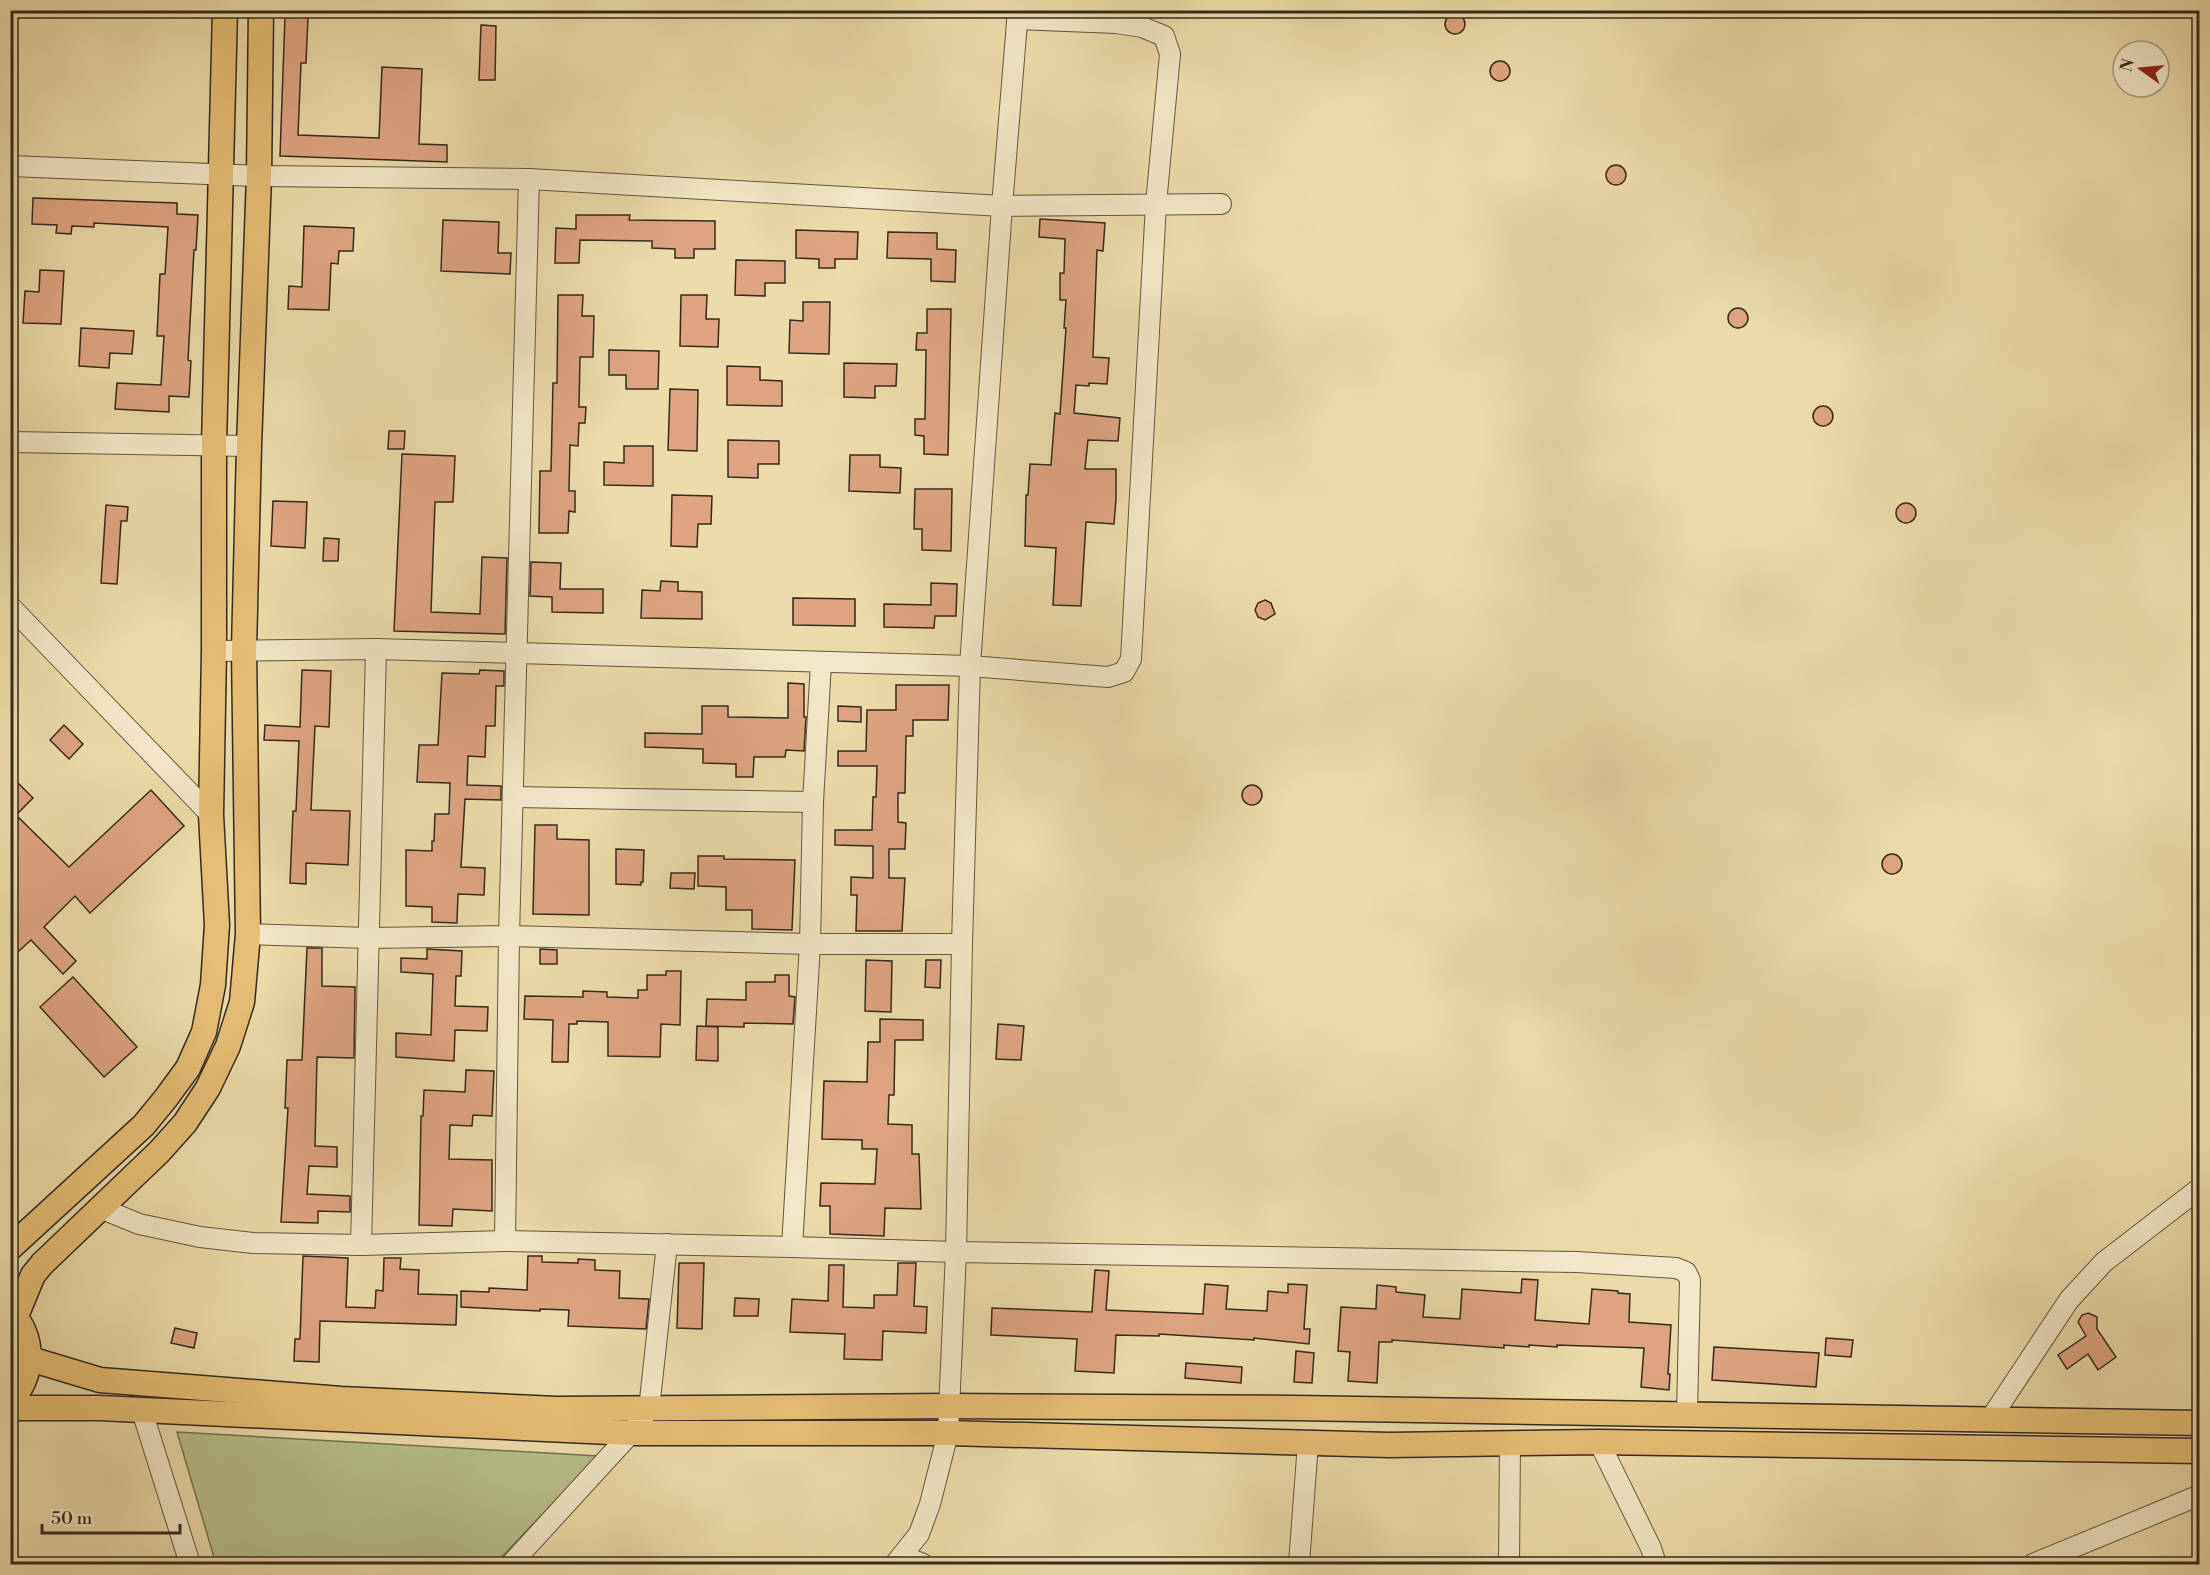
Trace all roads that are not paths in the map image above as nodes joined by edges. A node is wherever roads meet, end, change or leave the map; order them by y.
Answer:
1 (225, 10) edge
2 (261, 10) edge
3 (1017, 15) edge
4 (10, 166) edge
5 (222, 174) junction
6 (259, 176) junction
7 (529, 179) junction
8 (1156, 204) junction
9 (1221, 204) dead end
10 (1002, 206) junction
11 (10, 442) edge
12 (214, 445) junction
13 (249, 446) junction
14 (10, 606) edge
15 (244, 650) junction
16 (376, 650) junction
17 (214, 651) junction
18 (516, 653) junction
19 (822, 663) junction
20 (970, 666) junction
21 (513, 797) junction
22 (813, 802) junction
23 (211, 815) junction
24 (248, 934) junction
25 (509, 936) junction
26 (368, 938) junction
27 (810, 944) junction
28 (962, 944) junction
29 (246, 961) junction
30 (215, 962) junction
31 (2199, 1188) edge
32 (100, 1208) junction
33 (505, 1241) junction
34 (667, 1244) junction
35 (361, 1245) junction
36 (792, 1247) junction
37 (10, 1248) edge
38 (956, 1252) junction
39 (13, 1314) edge
40 (30, 1359) junction
41 (10, 1401) edge
42 (949, 1406) junction
43 (10, 1408) edge
44 (649, 1409) junction
45 (142, 1411) junction
46 (1687, 1413) junction
47 (1991, 1418) junction
48 (2199, 1423) edge
49 (631, 1433) junction
50 (948, 1433) junction
51 (1599, 1442) junction
52 (1308, 1443) junction
53 (1510, 1443) junction
54 (2199, 1450) edge
55 (2199, 1495) edge
56 (899, 1560) edge
57 (190, 1564) edge
58 (511, 1564) edge
59 (923, 1564) edge
60 (1299, 1564) edge
61 (1509, 1564) edge
62 (1656, 1564) edge
63 (2033, 1564) edge

1 - 5 main road
2 - 6 main road
3 - 8 street
3 - 10 street
4 - 5 street
5 - 6 street
5 - 12 main road
6 - 7 street
6 - 13 main road
7 - 10 street
7 - 18 street
8 - 9 street
8 - 10 street
8 - 20 street
10 - 20 street
11 - 12 street
12 - 13 street
12 - 17 main road
13 - 15 main road
14 - 23 street
15 - 16 street
15 - 17 street
15 - 24 main road
16 - 18 street
16 - 26 street
17 - 23 main road
18 - 19 street
18 - 21 street
19 - 20 street
19 - 22 street
20 - 28 street
21 - 22 street
21 - 25 street
22 - 27 street
23 - 30 main road
24 - 26 street
24 - 29 main road
25 - 26 street
25 - 27 street
25 - 33 street
26 - 35 street
27 - 28 street
27 - 36 street
28 - 38 street
29 - 30 main road
29 - 32 main road
30 - 37 main road
31 - 47 street
32 - 35 street
32 - 39 main road
33 - 34 street
33 - 35 street
34 - 36 street
34 - 44 street
36 - 38 street
38 - 42 street
38 - 46 street
39 - 40 main road
40 - 41 main road
40 - 44 main road
42 - 44 main road
42 - 46 main road
42 - 50 street
43 - 45 main road
44 - 49 street
45 - 49 main road
45 - 57 street
46 - 47 main road
47 - 48 main road
49 - 50 main road
49 - 58 street
50 - 52 main road
50 - 56 street
51 - 53 main road
51 - 54 main road
51 - 62 street
52 - 53 main road
52 - 60 street
53 - 61 street
55 - 63 street
56 - 59 street

